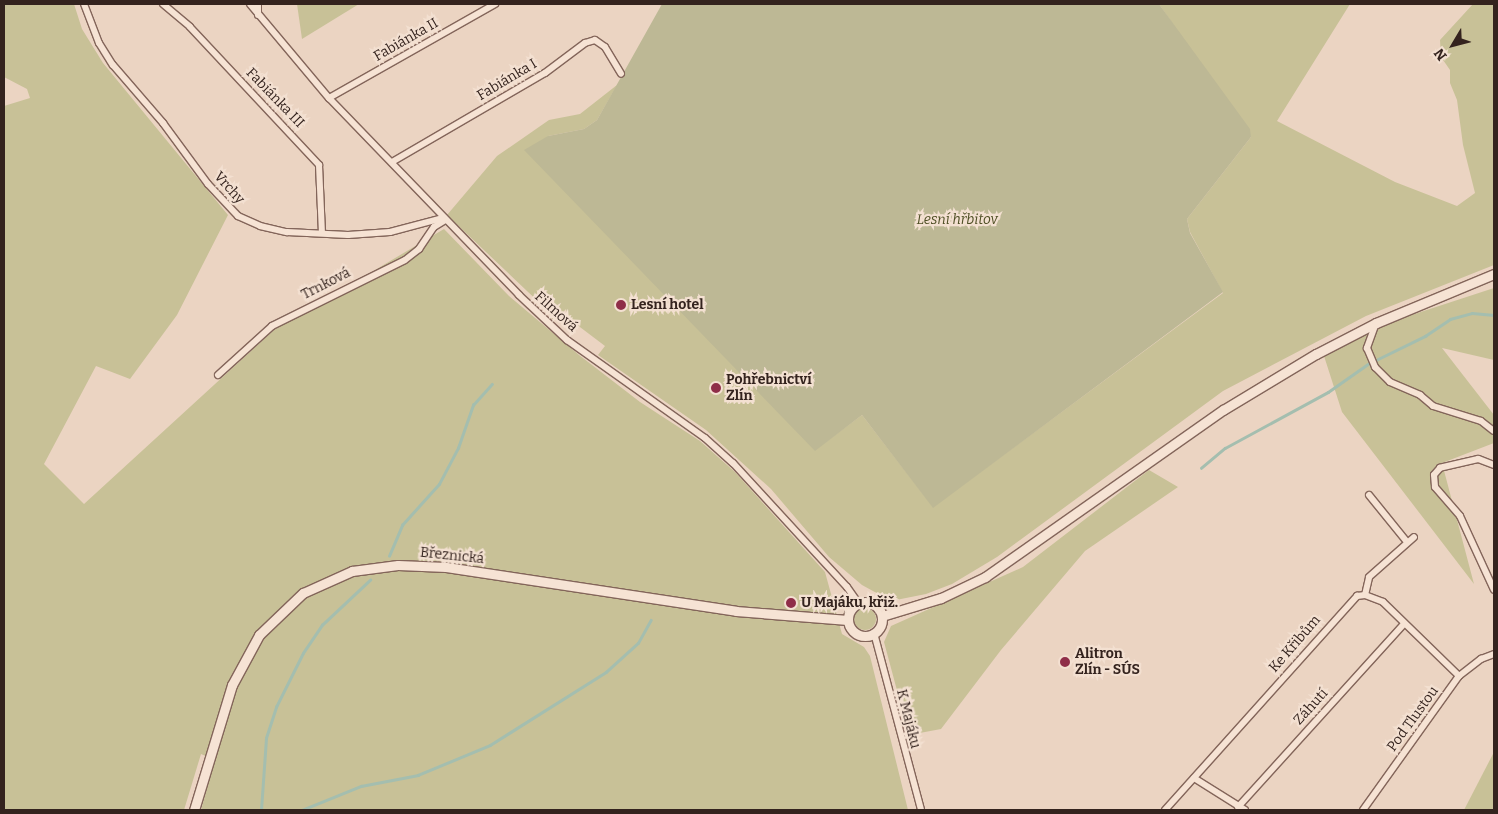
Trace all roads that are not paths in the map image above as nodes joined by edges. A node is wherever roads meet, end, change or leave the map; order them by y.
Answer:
1 (84, 4) edge
2 (163, 4) edge
3 (250, 4) edge
4 (258, 4) edge
5 (495, 4) edge
6 (258, 15) junction
7 (621, 74) dead end
8 (329, 98) junction
9 (392, 162) junction
10 (444, 219) junction
11 (322, 233) junction
12 (1494, 274) edge
13 (1376, 323) junction
14 (218, 375) dead end
15 (1494, 431) edge
16 (1494, 465) edge
17 (1369, 495) dead end
18 (1414, 536) dead end
19 (1407, 542) junction
20 (1494, 590) edge
21 (1365, 595) junction
22 (858, 603) junction
23 (882, 616) junction
24 (848, 620) junction
25 (1403, 625) junction
26 (874, 633) junction
27 (1494, 654) edge
28 (1459, 676) junction
29 (1194, 778) junction
30 (1238, 807) junction
31 (194, 810) edge
32 (920, 810) edge
33 (1166, 810) edge
34 (1245, 810) edge
35 (1363, 810) edge

1 - 11 street, Vrchy
2 - 11 street, Fabiánka III
3 - 6 street, Filmová
4 - 6 street
5 - 8 street, Fabiánka II
6 - 8 street, Filmová
7 - 9 street, Fabiánka I
8 - 9 street, Filmová
9 - 10 street, Filmová
10 - 11 street, Vrchy
10 - 14 street, Trnková
10 - 22 street, Filmová
12 - 13 main road
13 - 15 street
13 - 23 main road
16 - 20 street
17 - 19 street
18 - 19 street
19 - 21 street
21 - 25 street
21 - 29 street, Ke Křibům
22 - 23 main road
22 - 24 main road
23 - 26 main road
24 - 26 main road
24 - 31 main road, Březnická
25 - 28 street
25 - 30 street, Záhutí
26 - 32 street, K Majáku
27 - 28 street, Pod Tlustou
28 - 35 street, Pod Tlustou
29 - 30 street
29 - 33 street, Ke Křibům
30 - 34 street

